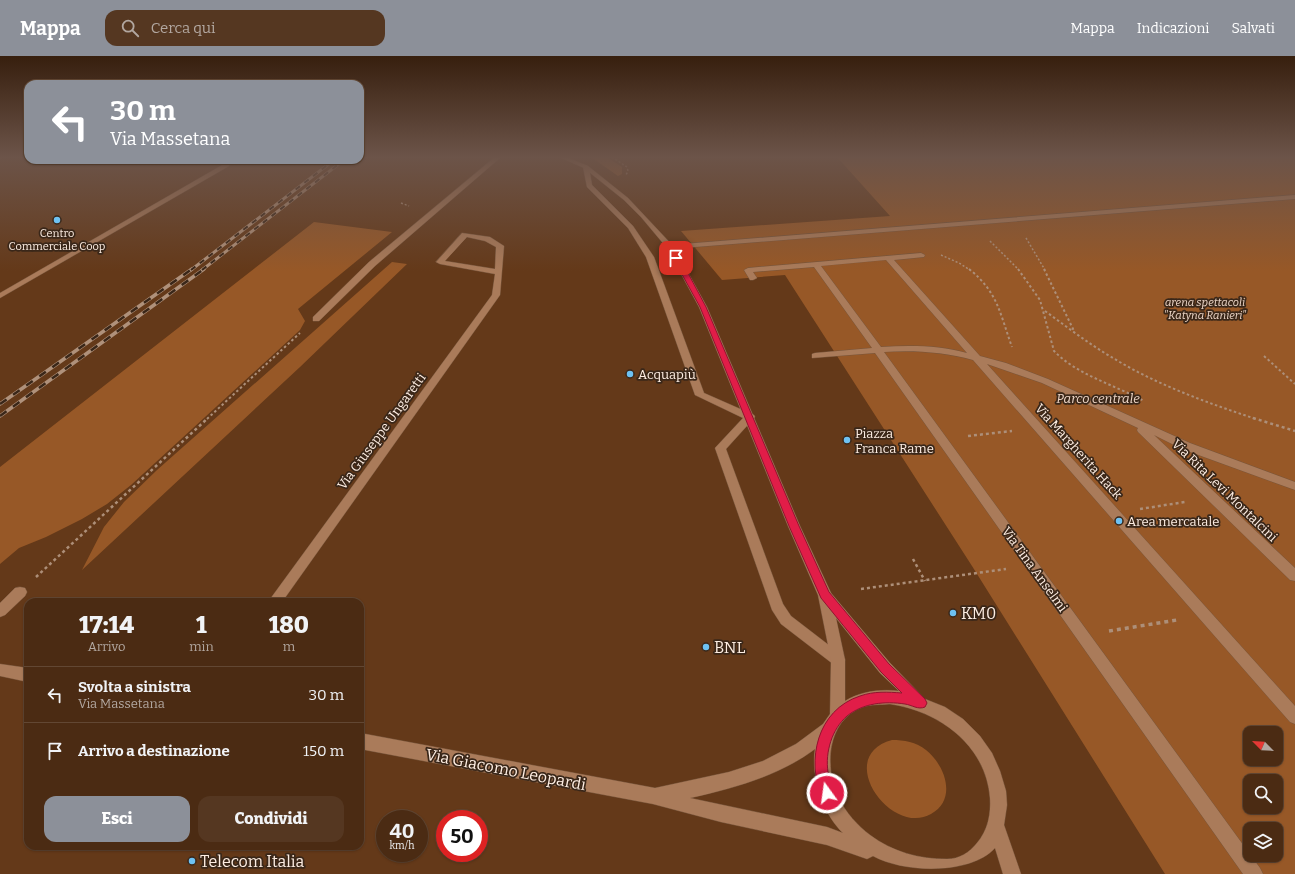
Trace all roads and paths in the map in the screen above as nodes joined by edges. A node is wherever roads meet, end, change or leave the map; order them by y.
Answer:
1 (175, 195) edge
2 (454, 195) edge
3 (598, 195) edge
4 (621, 195) edge
5 (1295, 197) edge
6 (401, 203) dead end
7 (409, 206) dead end
8 (1022, 232) dead end
9 (989, 240) dead end
10 (670, 247) junction
11 (921, 255) dead end
12 (939, 255) dead end
13 (888, 258) junction
14 (816, 264) junction
15 (498, 272) junction
16 (753, 278) dead end
17 (0, 296) edge
18 (1044, 310) junction
19 (316, 319) joint
20 (1075, 331) junction
21 (878, 350) junction
22 (815, 356) dead end
23 (1264, 356) dead end
24 (976, 357) junction
25 (1022, 372) junction
26 (1295, 384) edge
27 (1146, 403) dead end
28 (750, 417) junction
29 (1135, 424) junction
30 (1039, 428) junction
31 (1295, 431) edge
32 (942, 439) junction
33 (1295, 486) edge
34 (1213, 498) junction
35 (1114, 513) junction
36 (913, 558) dead end
37 (1032, 566) junction
38 (1295, 576) edge
39 (925, 581) junction
40 (861, 589) dead end
41 (20, 592) joint
42 (825, 594) junction
43 (278, 598) edge
44 (0, 611) edge
45 (1205, 616) junction
46 (1082, 635) junction
47 (838, 660) junction
48 (0, 670) edge
49 (24, 675) edge
50 (921, 703) junction
51 (838, 716) junction
52 (1295, 717) edge
53 (828, 730) junction
54 (364, 742) edge
55 (653, 796) junction
56 (996, 828) junction
57 (876, 854) junction
58 (903, 869) edge
59 (1012, 874) edge
60 (1254, 874) edge

1 - 17 street
2 - 19 street
3 - 28 street
4 - 10 street
5 - 10 street
6 - 7 path
8 - 20 path
9 - 18 path
10 - 28 street
11 - 13 street
12 - 25 path
13 - 14 street
13 - 24 street, Via Margherita Hack
14 - 16 street
14 - 21 street, Via Tina Anselmi
15 - 15 street, Via Giuseppe Ungaretti
15 - 43 street, Via Giuseppe Ungaretti
18 - 20 path
18 - 27 path
19 - 41 path
20 - 31 path
21 - 22 street
21 - 24 street
21 - 32 street, Via Tina Anselmi
23 - 26 path
24 - 25 street
24 - 30 street, Via Margherita Hack
25 - 29 street
28 - 42 street
28 - 47 street
29 - 33 street
29 - 34 street, Via Rita Levi Montalcini
30 - 32 path
30 - 35 street, Via Margherita Hack
32 - 37 street, Via Tina Anselmi
34 - 35 path
34 - 38 street, Via Rita Levi Montalcini
35 - 45 street, Via Margherita Hack
36 - 39 path
37 - 39 path
37 - 46 street, Via Tina Anselmi
39 - 40 path
41 - 44 street
42 - 47 street
42 - 50 street
45 - 46 path
45 - 52 street, Via Margherita Hack
46 - 60 street, Via Tina Anselmi
47 - 51 street
48 - 49 street
50 - 51 street
50 - 56 street
51 - 53 street
53 - 55 street, Via Giacomo Leopardi
53 - 57 street
54 - 55 street, Via Giacomo Leopardi
55 - 57 street, Via Giacomo Leopardi
56 - 58 street
56 - 59 street
57 - 58 street

